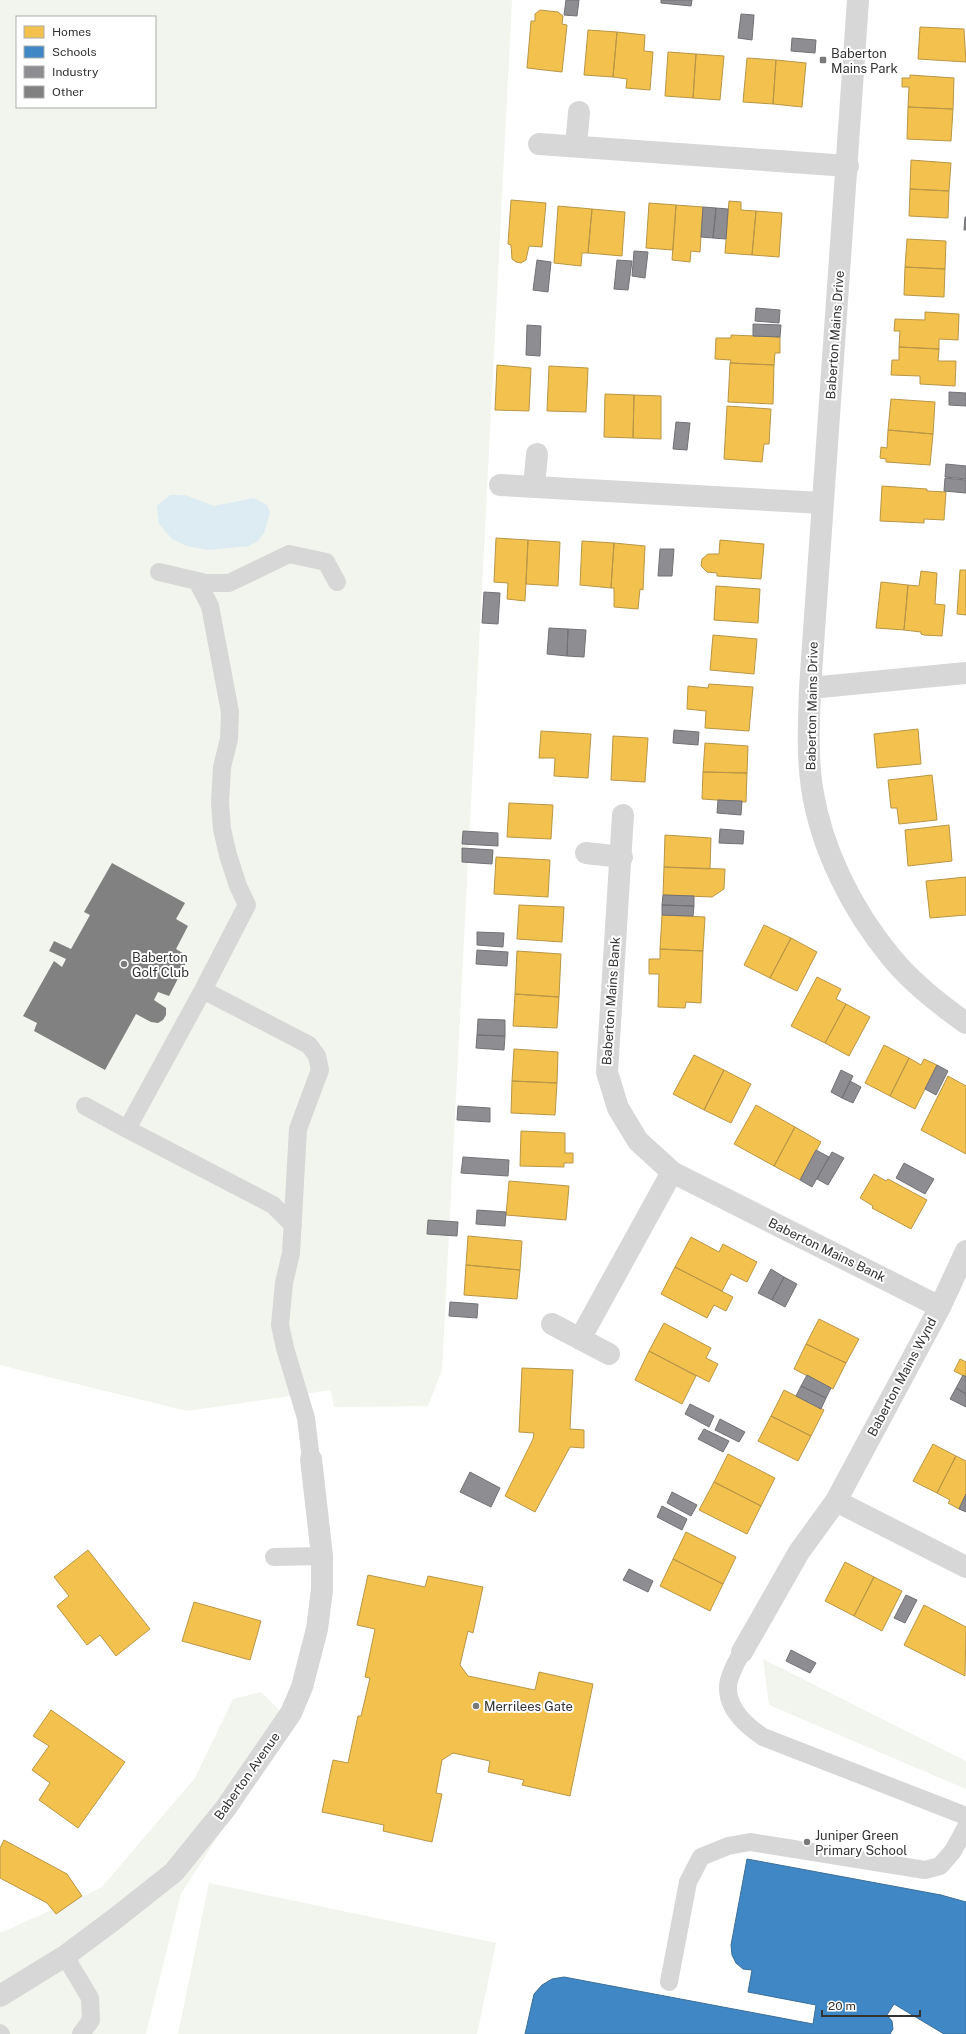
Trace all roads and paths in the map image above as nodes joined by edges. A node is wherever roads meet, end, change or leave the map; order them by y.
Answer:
1 (858, 0) edge
2 (579, 112) dead end
3 (539, 144) dead end
4 (576, 146) junction
5 (848, 166) junction
6 (537, 454) dead end
7 (500, 485) dead end
8 (534, 486) junction
9 (822, 503) junction
10 (159, 572) dead end
11 (197, 581) junction
12 (337, 582) dead end
13 (229, 583) junction
14 (210, 606) junction
15 (966, 673) edge
16 (810, 688) junction
17 (623, 815) dead end
18 (586, 853) dead end
19 (622, 857) junction
20 (203, 990) junction
21 (966, 1023) edge
22 (85, 1106) dead end
23 (127, 1129) junction
24 (672, 1172) junction
25 (293, 1225) junction
26 (966, 1251) edge
27 (940, 1307) junction
28 (552, 1324) dead end
29 (580, 1339) junction
30 (609, 1354) dead end
31 (311, 1460) joint
32 (836, 1501) junction
33 (322, 1556) junction
34 (274, 1557) dead end
35 (966, 1568) edge
36 (742, 1652) joint
37 (966, 1816) edge
38 (966, 1827) edge
39 (65, 1956) junction
40 (669, 1982) dead end
41 (0, 1996) edge
42 (81, 2034) edge

1 - 5 street, Baberton Mains Drive
2 - 4 street
3 - 4 street
4 - 5 street
5 - 9 street, Baberton Mains Drive
6 - 8 street
7 - 8 street
8 - 9 street
9 - 16 street, Baberton Mains Drive
10 - 11 lane
11 - 13 lane
11 - 14 lane
12 - 13 lane
13 - 14 lane
14 - 20 lane
15 - 16 street
16 - 21 street, Baberton Mains Drive
17 - 19 street, Baberton Mains Bank
18 - 19 street
19 - 24 street, Baberton Mains Bank
20 - 23 lane
20 - 25 lane
22 - 23 lane
23 - 25 lane
24 - 27 street, Baberton Mains Bank
24 - 29 street
25 - 31 lane
26 - 27 street, Baberton Mains Wynd
27 - 32 street, Baberton Mains Wynd
28 - 29 street
29 - 30 street
31 - 33 street, Baberton Avenue
32 - 35 street
32 - 36 street, Baberton Mains Wynd
33 - 34 lane
33 - 39 street, Baberton Avenue
36 - 37 lane
38 - 40 lane
39 - 41 street, Baberton Avenue
39 - 42 lane

